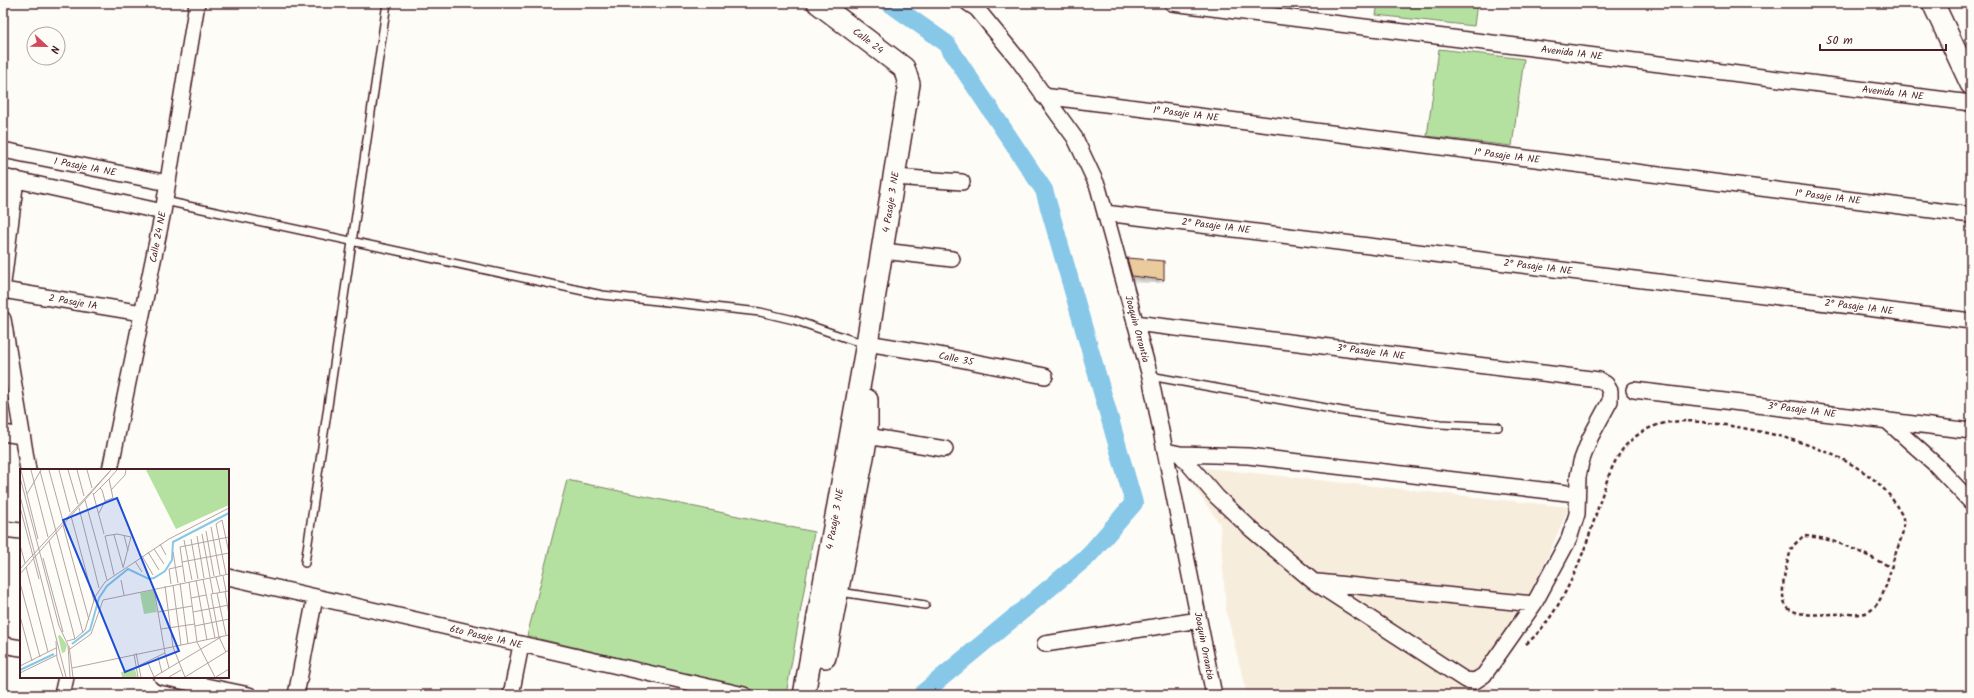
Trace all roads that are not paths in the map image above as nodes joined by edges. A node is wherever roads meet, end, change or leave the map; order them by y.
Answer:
1 (197, 3) edge
2 (387, 3) edge
3 (818, 3) edge
4 (968, 3) edge
5 (1172, 3) edge
6 (1933, 3) edge
7 (910, 84) joint
8 (1971, 84) edge
9 (1043, 96) junction
10 (1971, 103) edge
11 (3, 150) edge
12 (895, 177) junction
13 (9, 178) edge
14 (962, 182) dead end
15 (168, 183) junction
16 (164, 207) junction
17 (1105, 212) junction
18 (1971, 216) edge
19 (351, 241) junction
20 (883, 251) junction
21 (952, 259) dead end
22 (3, 283) edge
23 (3, 290) edge
24 (142, 313) junction
25 (3, 320) edge
26 (1971, 321) edge
27 (1135, 323) junction
28 (868, 343) junction
29 (1045, 376) dead end
30 (1150, 376) junction
31 (1634, 390) dead end
32 (1886, 420) junction
33 (1498, 427) dead end
34 (1971, 431) edge
35 (3, 433) edge
36 (22, 436) junction
37 (867, 436) junction
38 (946, 449) dead end
39 (1173, 452) junction
40 (28, 469) edge
41 (110, 469) edge
42 (1576, 494) junction
43 (1971, 502) edge
44 (3, 529) edge
45 (20, 532) edge
46 (306, 563) dead end
47 (229, 577) edge
48 (1314, 582) junction
49 (838, 592) junction
50 (315, 598) junction
51 (1534, 604) junction
52 (924, 605) dead end
53 (1199, 620) junction
54 (1045, 644) dead end
55 (3, 645) edge
56 (521, 645) junction
57 (20, 648) edge
58 (66, 678) edge
59 (167, 678) edge
60 (62, 695) edge
61 (249, 695) edge
62 (296, 695) edge
63 (511, 695) edge
64 (744, 695) edge
65 (804, 695) edge
66 (818, 695) edge
67 (1214, 695) edge

1 - 15 street, Calle 24 NE
2 - 19 lane
3 - 7 street, Calle 24
4 - 9 street, Joaquin Orrantia
5 - 10 street, Avenida 1A NE
6 - 8 street
7 - 12 street, 4 Pasaje 3 NE
9 - 17 street, Joaquin Orrantia
9 - 18 street, 1° Pasaje 1A NE
11 - 15 street, 1 Pasaje 1A NE
12 - 14 street
12 - 20 street, 4 Pasaje 3 NE
13 - 16 street
13 - 22 street
15 - 16 street, Calle 24 NE
16 - 19 lane
16 - 24 street, Calle 24 NE
17 - 26 street, 2° Pasaje 1A NE
17 - 27 street, Joaquin Orrantia
19 - 28 lane
19 - 46 lane
20 - 21 street
20 - 28 street, 4 Pasaje 3 NE
23 - 24 street, 2 Pasaje 1A
24 - 41 street, Calle 24 NE
25 - 36 street
27 - 30 street, Joaquin Orrantia
27 - 42 street, 3° Pasaje 1A NE
28 - 29 street, Calle 35
28 - 37 street, 4 Pasaje 3 NE
28 - 65 street, 4 Pasaje 3 NE
30 - 33 lane
30 - 39 street, Joaquin Orrantia
31 - 32 street, 3° Pasaje 1A NE
32 - 34 street, 3° Pasaje 1A NE
32 - 43 street
35 - 36 street
36 - 40 street
37 - 38 street
37 - 49 street, 4 Pasaje 3 NE
39 - 42 street
39 - 48 street
39 - 53 street, Joaquin Orrantia
42 - 51 street
44 - 45 street
47 - 50 street, 6to Pasaje 1A NE
48 - 51 street
48 - 51 street
49 - 52 lane
49 - 66 street, 4 Pasaje 3 NE
50 - 56 street, 6to Pasaje 1A NE
50 - 62 street
53 - 54 street
53 - 67 street, Joaquin Orrantia
55 - 57 street
56 - 63 street
56 - 64 street, 6to Pasaje 1A NE
58 - 60 street
59 - 61 street

